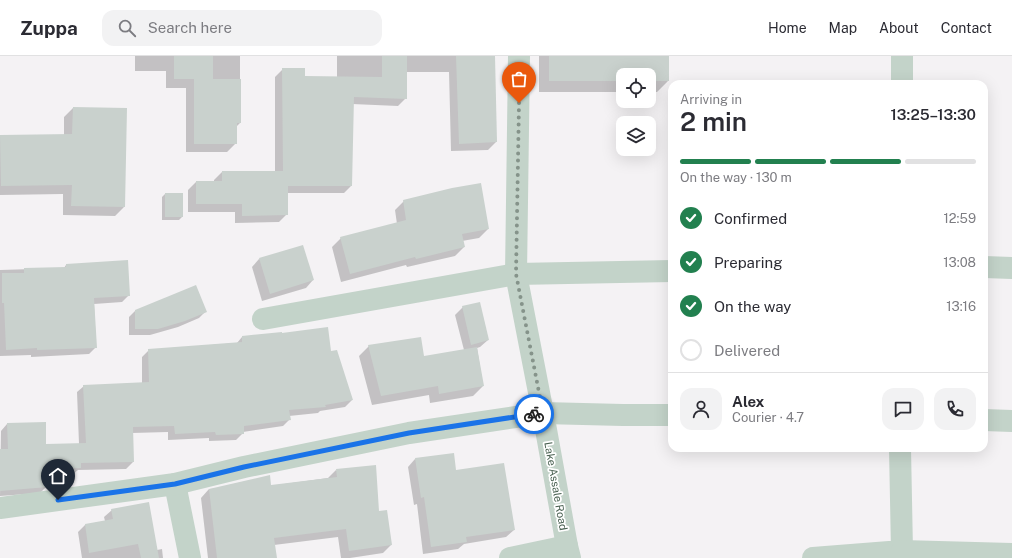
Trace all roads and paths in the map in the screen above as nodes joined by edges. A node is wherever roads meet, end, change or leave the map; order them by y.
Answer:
1 (519, 56) edge
2 (902, 56) edge
3 (902, 80) edge
4 (988, 267) edge
5 (1012, 268) edge
6 (668, 271) edge
7 (516, 274) junction
8 (263, 319) dead end
9 (543, 413) junction
10 (668, 415) edge
11 (988, 420) edge
12 (1012, 421) edge
13 (900, 452) edge
14 (175, 484) junction
15 (0, 508) edge
16 (568, 552) edge
17 (902, 554) edge
18 (1012, 554) edge
19 (190, 558) edge
20 (510, 558) edge
21 (813, 558) edge

1 - 7 street, Lake Assale Road
2 - 3 street
4 - 5 street
6 - 7 street
7 - 8 street
7 - 9 street, Lake Assale Road
9 - 10 street
9 - 14 street
9 - 16 street, Lake Assale Road
11 - 12 street
13 - 17 street
14 - 15 street
14 - 19 street
16 - 20 street
17 - 18 street
17 - 21 street

